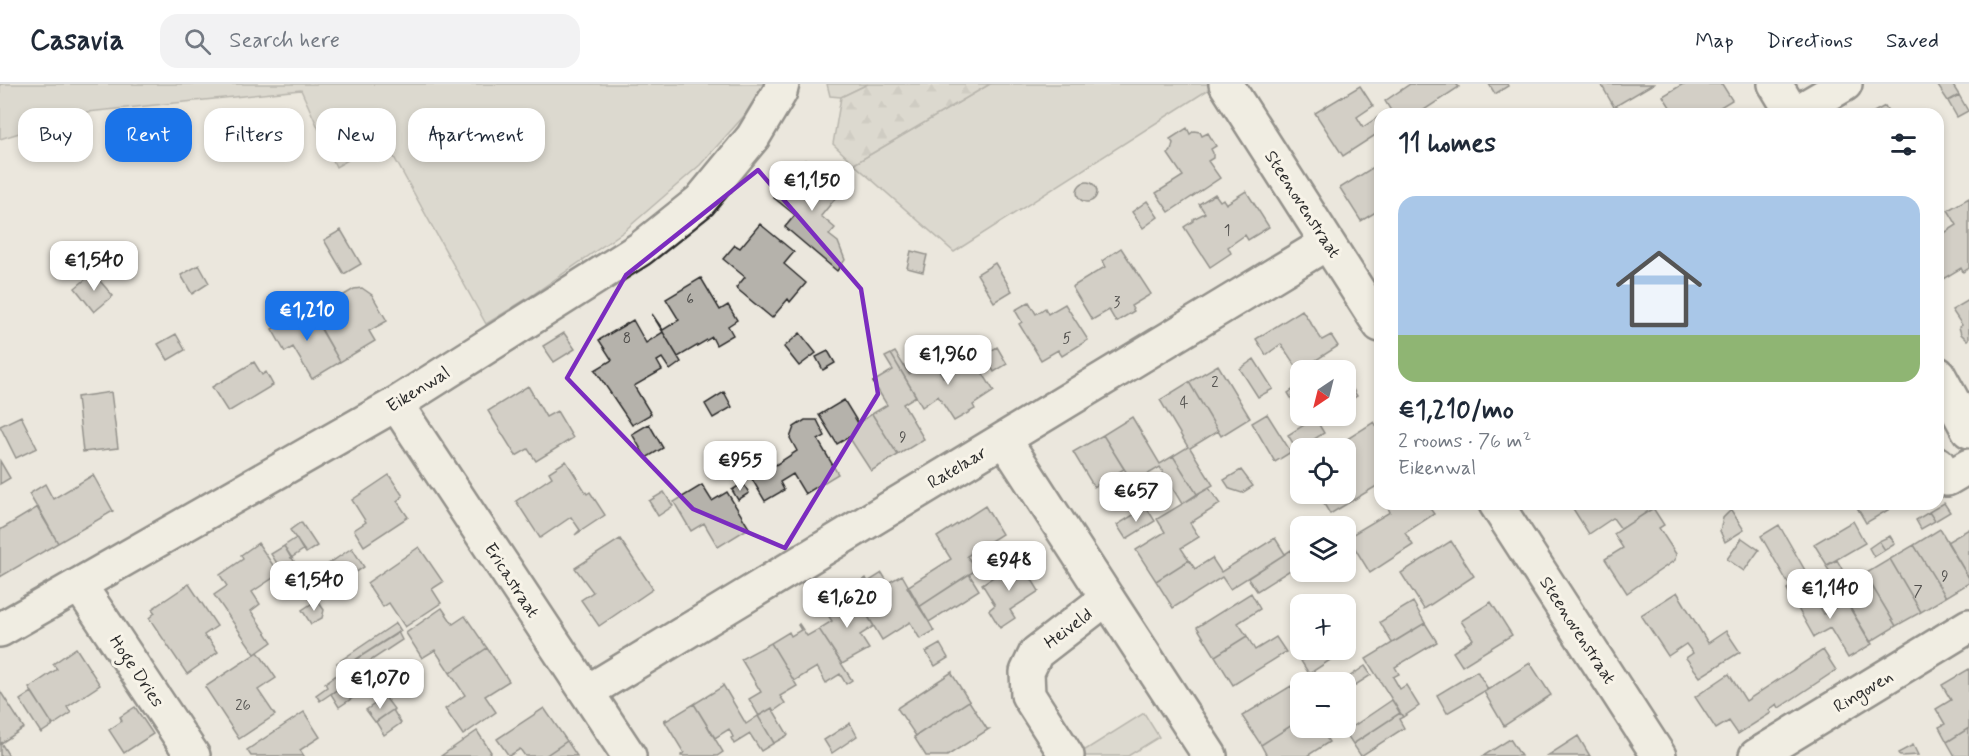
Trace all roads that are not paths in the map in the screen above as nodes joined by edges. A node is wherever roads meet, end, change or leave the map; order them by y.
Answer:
1 (782, 84) edge
2 (1226, 84) edge
3 (1776, 84) edge
4 (1845, 84) edge
5 (1790, 108) edge
6 (1804, 108) edge
7 (1327, 243) junction
8 (1374, 316) edge
9 (1944, 385) edge
10 (396, 404) junction
11 (1969, 430) edge
12 (1004, 439) junction
13 (1969, 466) edge
14 (1944, 474) edge
15 (1500, 510) edge
16 (80, 586) junction
17 (1107, 598) junction
18 (1969, 626) edge
19 (0, 630) edge
20 (587, 692) junction
21 (193, 756) edge
22 (629, 756) edge
23 (1067, 756) edge
24 (1210, 756) edge
25 (1659, 756) edge
26 (1756, 756) edge

1 - 10 street, Eikenwal
2 - 7 street, Steenovenstraat
3 - 5 street
4 - 6 street
7 - 8 street, Steenovenstraat
7 - 12 street, Ratelaar
9 - 11 street
10 - 16 street, Eikenwal
10 - 20 street, Ericastraat
12 - 17 street, Heiveld
12 - 20 street, Ratelaar
13 - 14 street
15 - 25 street, Steenovenstraat
16 - 19 street, Eikenwal
16 - 21 street, Hoge Dries
17 - 23 street, Heiveld
17 - 24 street, Heiveld
18 - 26 street, Ringoven
20 - 22 street, Ericastraat

